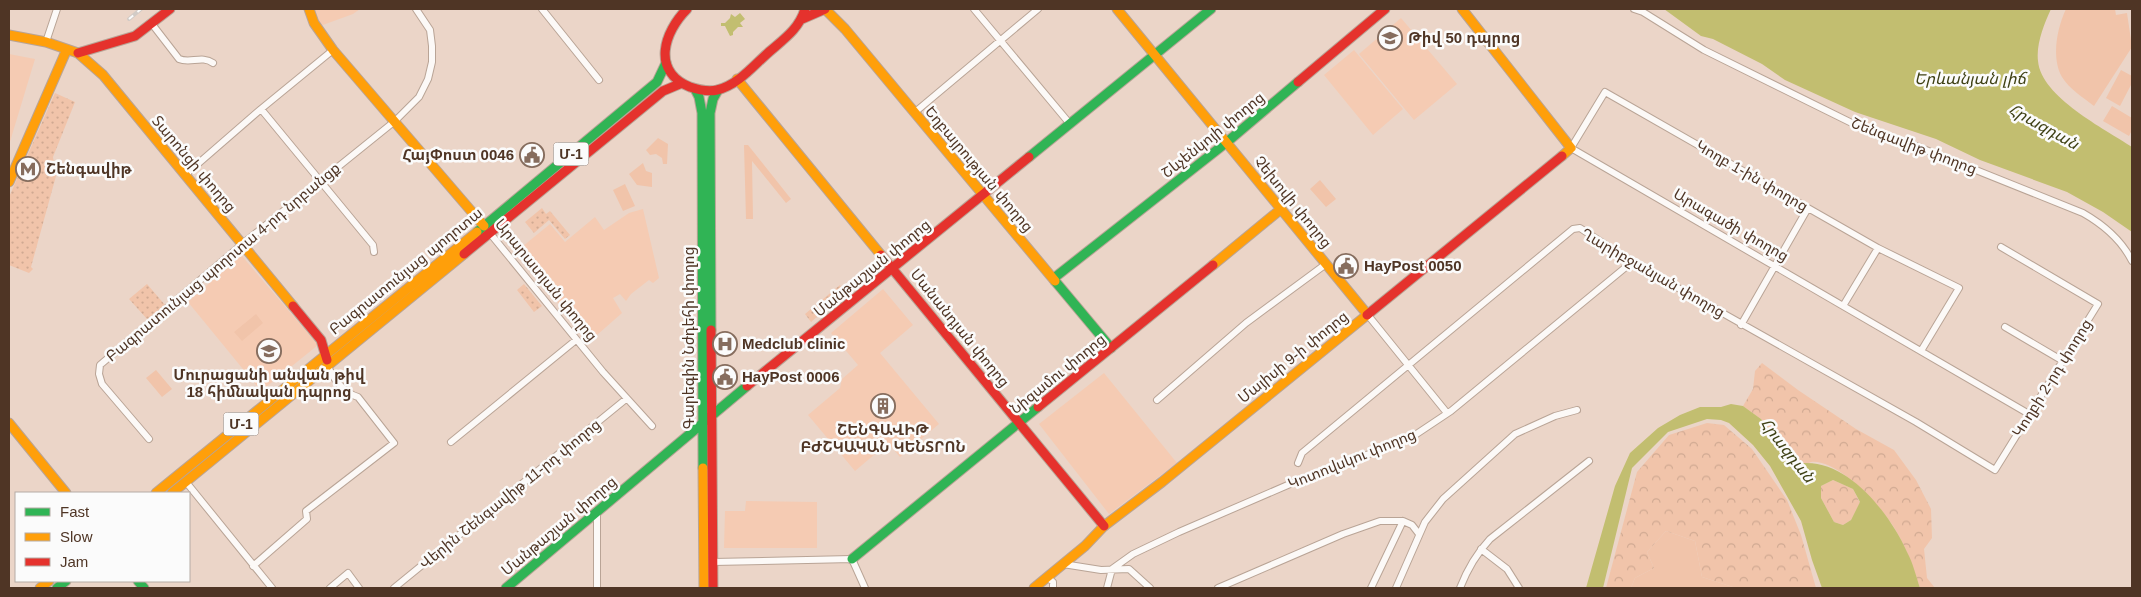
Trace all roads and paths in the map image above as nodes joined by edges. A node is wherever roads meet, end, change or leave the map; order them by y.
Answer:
1 (57, 9) edge
2 (170, 9) edge
3 (309, 9) edge
4 (416, 9) edge
5 (542, 9) edge
6 (805, 9) edge
7 (825, 9) edge
8 (974, 9) edge
9 (1038, 9) edge
10 (1117, 9) edge
11 (1211, 9) edge
12 (1385, 9) edge
13 (1462, 9) edge
14 (1634, 9) edge
15 (682, 10) edge
16 (802, 19) junction
17 (152, 24) junction
18 (9, 35) edge
19 (1000, 40) junction
20 (46, 42) junction
21 (66, 49) junction
22 (333, 50) junction
23 (78, 53) junction
24 (1155, 55) junction
25 (666, 63) junction
26 (213, 64) dead end
27 (737, 79) junction
28 (599, 80) dead end
29 (682, 83) junction
30 (695, 88) junction
31 (718, 90) junction
32 (261, 109) junction
33 (914, 113) junction
34 (395, 121) junction
35 (1070, 124) junction
36 (1227, 142) junction
37 (1571, 148) junction
38 (185, 175) junction
39 (321, 180) junction
40 (9, 182) edge
41 (982, 195) junction
42 (1808, 208) junction
43 (1281, 209) junction
44 (487, 230) junction
45 (243, 244) junction
46 (1878, 248) junction
47 (2001, 248) dead end
48 (374, 252) dead end
49 (2132, 261) edge
50 (1632, 262) junction
51 (1326, 264) junction
52 (1774, 266) junction
53 (894, 269) junction
54 (1054, 278) junction
55 (1843, 306) junction
56 (1366, 314) junction
57 (1741, 325) junction
58 (2005, 327) dead end
59 (576, 340) junction
60 (1111, 348) junction
61 (1921, 351) junction
62 (326, 354) junction
63 (2062, 361) junction
64 (1408, 364) junction
65 (328, 366) junction
66 (626, 399) junction
67 (1158, 400) dead end
68 (1577, 410) dead end
69 (1447, 413) junction
70 (2029, 414) junction
71 (712, 416) junction
72 (9, 423) edge
73 (1020, 423) junction
74 (703, 424) junction
75 (652, 426) dead end
76 (149, 440) dead end
77 (452, 442) dead end
78 (1589, 460) dead end
79 (1298, 463) dead end
80 (1995, 470) joint
81 (186, 482) junction
82 (65, 492) edge
83 (157, 492) edge
84 (173, 492) edge
85 (597, 512) junction
86 (1403, 521) junction
87 (1104, 526) junction
88 (1419, 534) junction
89 (1481, 546) junction
90 (852, 559) junction
91 (713, 562) junction
92 (1063, 564) junction
93 (253, 566) junction
94 (1112, 569) junction
95 (1047, 577) junction
96 (272, 588) edge
97 (330, 588) edge
98 (359, 588) edge
99 (394, 588) edge
100 (506, 588) edge
101 (596, 588) edge
102 (704, 588) edge
103 (713, 588) edge
104 (865, 588) edge
105 (1034, 588) edge
106 (1053, 588) edge
107 (1107, 588) edge
108 (1150, 588) edge
109 (1218, 588) edge
110 (1372, 588) edge
111 (1396, 588) edge
112 (1460, 588) edge
113 (1519, 588) edge

1 - 20 street
2 - 17 street
3 - 22 street, Արարատյան փողոց
4 - 34 street, Բագրատունյաց պողոտա 4-րդ նրբանցք
5 - 28 street
6 - 16 street
7 - 16 street, Եղբայրության փողոց
7 - 33 street, Եղբայրության փողոց
8 - 19 street
9 - 19 street
10 - 24 street, Չեխովի փողոց
11 - 24 street, Մանթաշյան փողոց
12 - 36 street, Շևչենկոյի փողոց
13 - 37 street, Արագածի փողոց
14 - 49 street, Շենգավիթ փողոց
15 - 25 street
16 - 27 street
17 - 23 street
17 - 26 street
18 - 20 street, Տարոնցի փողոց
19 - 33 street
19 - 35 street
20 - 21 street, Տարոնցի փողոց
21 - 23 street, Տարոնցի փողոց
21 - 40 street
22 - 32 street
22 - 34 street, Արարատյան փողոց
23 - 38 street, Տարոնցի փողոց
24 - 35 street, Մանթաշյան փողոց
24 - 36 street, Չեխովի փողոց
25 - 29 street
25 - 44 street, Բագրատունյաց պողոտա / Մ-1
27 - 31 street
27 - 53 street, Մանանդյան փողոց
29 - 30 street
29 - 44 street, Բագրատունյաց պողոտա / Մ-1
30 - 31 street
30 - 74 street, Գարեգին Նժդեհի փողոց
31 - 71 street, Գարեգին Նժդեհի փողոց
32 - 38 street
32 - 39 street
33 - 41 street, Եղբայրության փողոց
34 - 39 street, Բագրատունյաց պողոտա 4-րդ նրբանցք
34 - 44 street, Արարատյան փողոց
35 - 41 street, Մանթաշյան փողոց
36 - 43 street, Չեխովի փողոց
36 - 54 street, Շևչենկոյի փողոց
37 - 42 street, Կողբ 1-ին փողոց
37 - 52 street, Արագածի փողոց
37 - 56 street, Մայիսի 9-ի փողոց
38 - 45 street, Տարոնցի փողոց
39 - 45 street, Բագրատունյաց պողոտա 4-րդ նրբանցք
39 - 48 street
41 - 53 street, Մանթաշյան փողոց
41 - 54 street, Եղբայրության փողոց
42 - 46 street, Կողբ 1-ին փողոց
42 - 52 street
43 - 51 street, Չեխովի փողոց
43 - 60 street, Նիզամու փողոց
44 - 59 street, Արարատյան փողոց
44 - 62 street, Բագրատունյաց պողոտա / Մ-1
44 - 65 street, Բագրատունյաց պողոտա / Մ-1
45 - 62 street, Տարոնցի փողոց
45 - 76 street, Բագրատունյաց պողոտա 4-րդ նրբանցք
46 - 55 street
46 - 61 street, Կողբ 1-ին փողոց
47 - 63 street, Կողբի 2-րդ փողոց
50 - 57 street, Ղարիբջանյան փողոց
50 - 64 street, Ղարիբջանյան փողոց
50 - 69 street, Կոտովսկու փողոց
51 - 56 street, Չեխովի փողոց
51 - 67 street
52 - 55 street, Արագածի փողոց
52 - 57 street
53 - 71 street, Մանթաշյան փողոց
53 - 73 street, Մանանդյան փողոց
54 - 60 street, Եղբայրության փողոց
55 - 61 street, Արագածի փողոց
56 - 64 street, Չեխովի փողոց
56 - 87 street, Մայիսի 9-ի փողոց
57 - 80 street, Ղարիբջանյան փողոց
58 - 63 street
59 - 66 street, Արարատյան փողոց
59 - 77 street
60 - 73 street, Նիզամու փողոց
61 - 70 street, Արագածի փողոց
62 - 65 street, Տարոնցի փողոց
62 - 83 street, Բագրատունյաց պողոտա / Մ-1
63 - 70 street, Կողբի 2-րդ փողոց
64 - 69 street, Չեխովի փողոց
64 - 79 street, Ղարիբջանյան փողոց
65 - 81 street, Բագրատունյաց պողոտա / Մ-1
65 - 93 street
66 - 75 street, Արարատյան փողոց
66 - 99 street, Վերին Շենգավիթ 11-րդ փողոց
68 - 88 street
69 - 94 street, Կոտովսկու փողոց
70 - 80 street, Կողբի 2-րդ փողոց
71 - 74 street, Մանթաշյան փողոց
71 - 91 street, Գարեգին Նժդեհի փողոց
72 - 82 street
73 - 87 street, Մանանդյան փողոց
73 - 90 street, Նիզամու փողոց
74 - 85 street, Մանթաշյան փողոց
74 - 102 street, Գարեգին Նժդեհի փողոց
78 - 89 street
81 - 84 street, Բագրատունյաց պողոտա / Մ-1
81 - 93 street
85 - 100 street, Մանթաշյան փողոց
85 - 101 street
86 - 88 street
86 - 109 street
86 - 110 street
87 - 92 street, Մայիսի 9-ի փողոց
88 - 111 street
89 - 112 street
89 - 113 street
90 - 91 street
90 - 104 street
91 - 103 street, Գարեգին Նժդեհի փողոց
92 - 94 street
92 - 95 street, Մայիսի 9-ի փողոց
93 - 96 street
94 - 107 street
94 - 108 street
95 - 105 street, Մայիսի 9-ի փողոց
95 - 106 street
97 - 98 street

